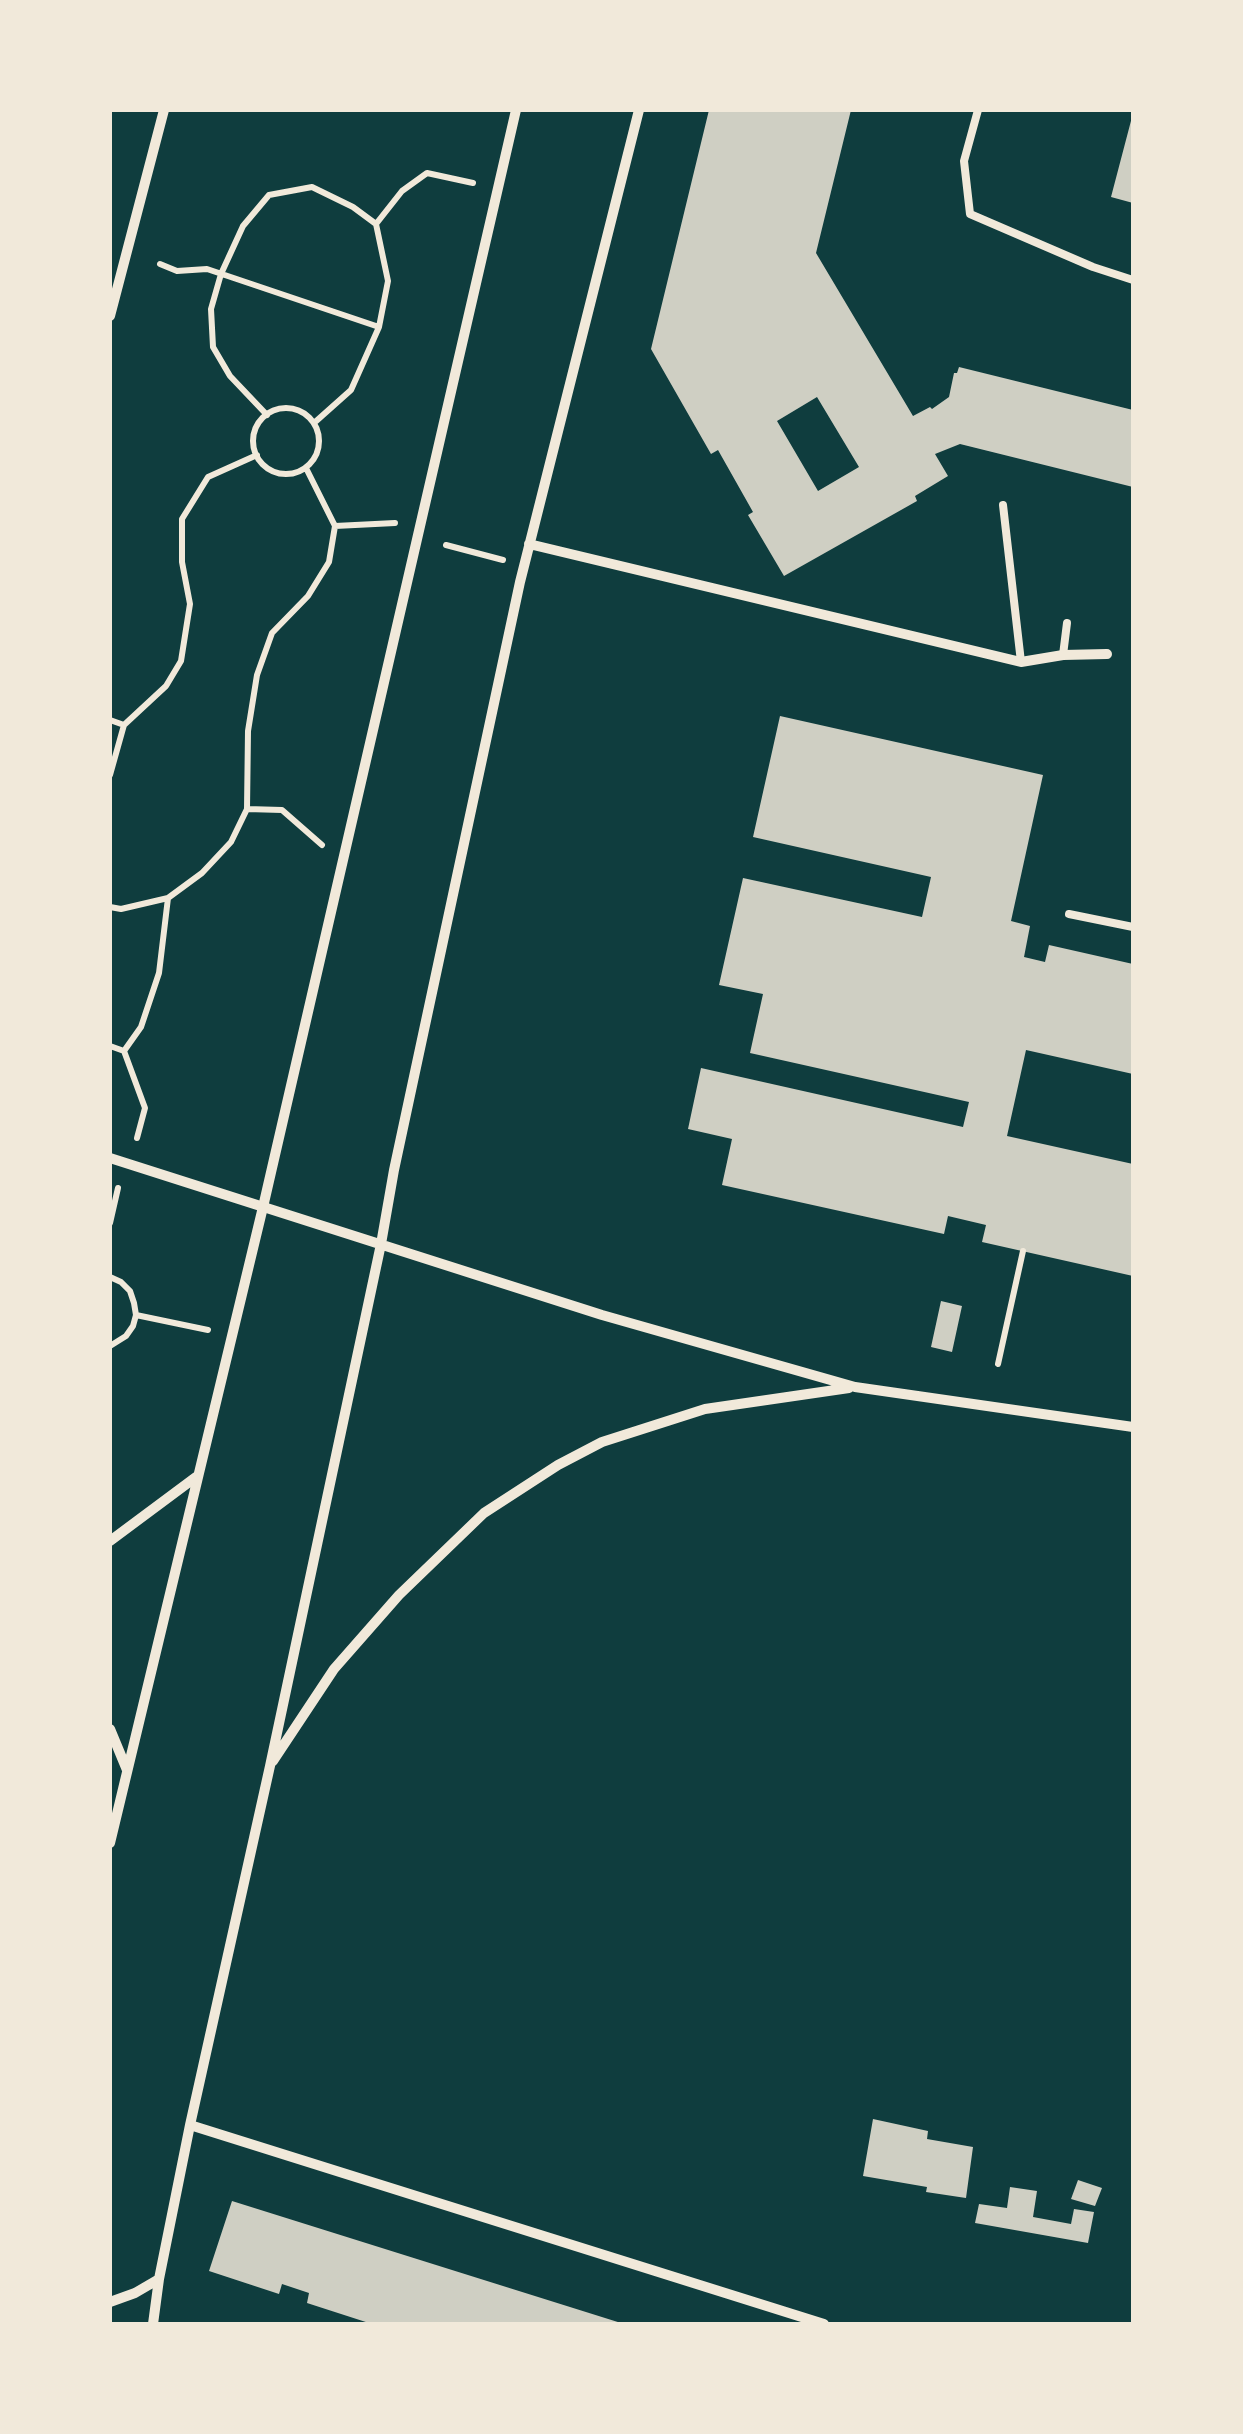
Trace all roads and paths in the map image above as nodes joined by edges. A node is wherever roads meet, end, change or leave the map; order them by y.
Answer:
1 (164, 110) edge
2 (516, 110) edge
3 (639, 110) edge
4 (978, 110) edge
5 (476, 184) dead end
6 (376, 224) junction
7 (160, 264) dead end
8 (221, 274) junction
9 (1133, 280) edge
10 (110, 316) edge
11 (379, 327) junction
12 (267, 414) junction
13 (314, 423) junction
14 (257, 455) junction
15 (306, 468) junction
16 (1003, 505) dead end
17 (396, 522) dead end
18 (335, 526) junction
19 (529, 544) junction
20 (446, 545) dead end
21 (503, 560) dead end
22 (1067, 623) dead end
23 (1107, 654) dead end
24 (1062, 655) junction
25 (1021, 662) junction
26 (110, 720) edge
27 (124, 725) junction
28 (110, 775) edge
29 (248, 808) junction
30 (322, 846) dead end
31 (168, 898) junction
32 (110, 907) edge
33 (1070, 914) dead end
34 (1133, 927) edge
35 (110, 1046) edge
36 (124, 1051) junction
37 (138, 1138) dead end
38 (110, 1158) edge
39 (118, 1188) dead end
40 (263, 1207) junction
41 (110, 1222) edge
42 (381, 1244) junction
43 (1023, 1251) dead end
44 (110, 1277) edge
45 (136, 1314) junction
46 (208, 1330) dead end
47 (110, 1346) edge
48 (998, 1364) dead end
49 (854, 1387) junction
50 (1133, 1427) edge
51 (197, 1476) junction
52 (110, 1541) edge
53 (110, 1729) edge
54 (270, 1766) junction
55 (127, 1772) junction
56 (110, 1843) edge
57 (190, 2124) junction
58 (160, 2279) junction
59 (110, 2302) edge
60 (153, 2324) edge
61 (824, 2324) edge

1 - 10 street
2 - 40 street
3 - 19 street
4 - 9 lane
5 - 6 path
6 - 8 path
6 - 11 path
7 - 8 path
8 - 11 path
8 - 12 path
11 - 13 path
12 - 13 path
12 - 14 path
13 - 15 path
14 - 15 path
14 - 27 path
15 - 18 path
16 - 25 lane
17 - 18 path
18 - 29 path
19 - 25 street
19 - 42 street
20 - 21 path
22 - 24 lane
23 - 24 street
24 - 25 street
26 - 27 path
27 - 28 path
29 - 30 path
29 - 31 path
31 - 32 path
31 - 36 path
33 - 34 lane
35 - 36 path
36 - 37 path
38 - 40 street
39 - 41 path
40 - 42 street
40 - 51 street
42 - 49 street
42 - 54 street
43 - 48 path
44 - 45 path
45 - 46 path
45 - 47 path
49 - 50 street
49 - 54 street
51 - 52 street
51 - 55 street
53 - 55 street
54 - 57 street
55 - 56 street
57 - 58 street
57 - 61 street
58 - 59 street
58 - 60 street

